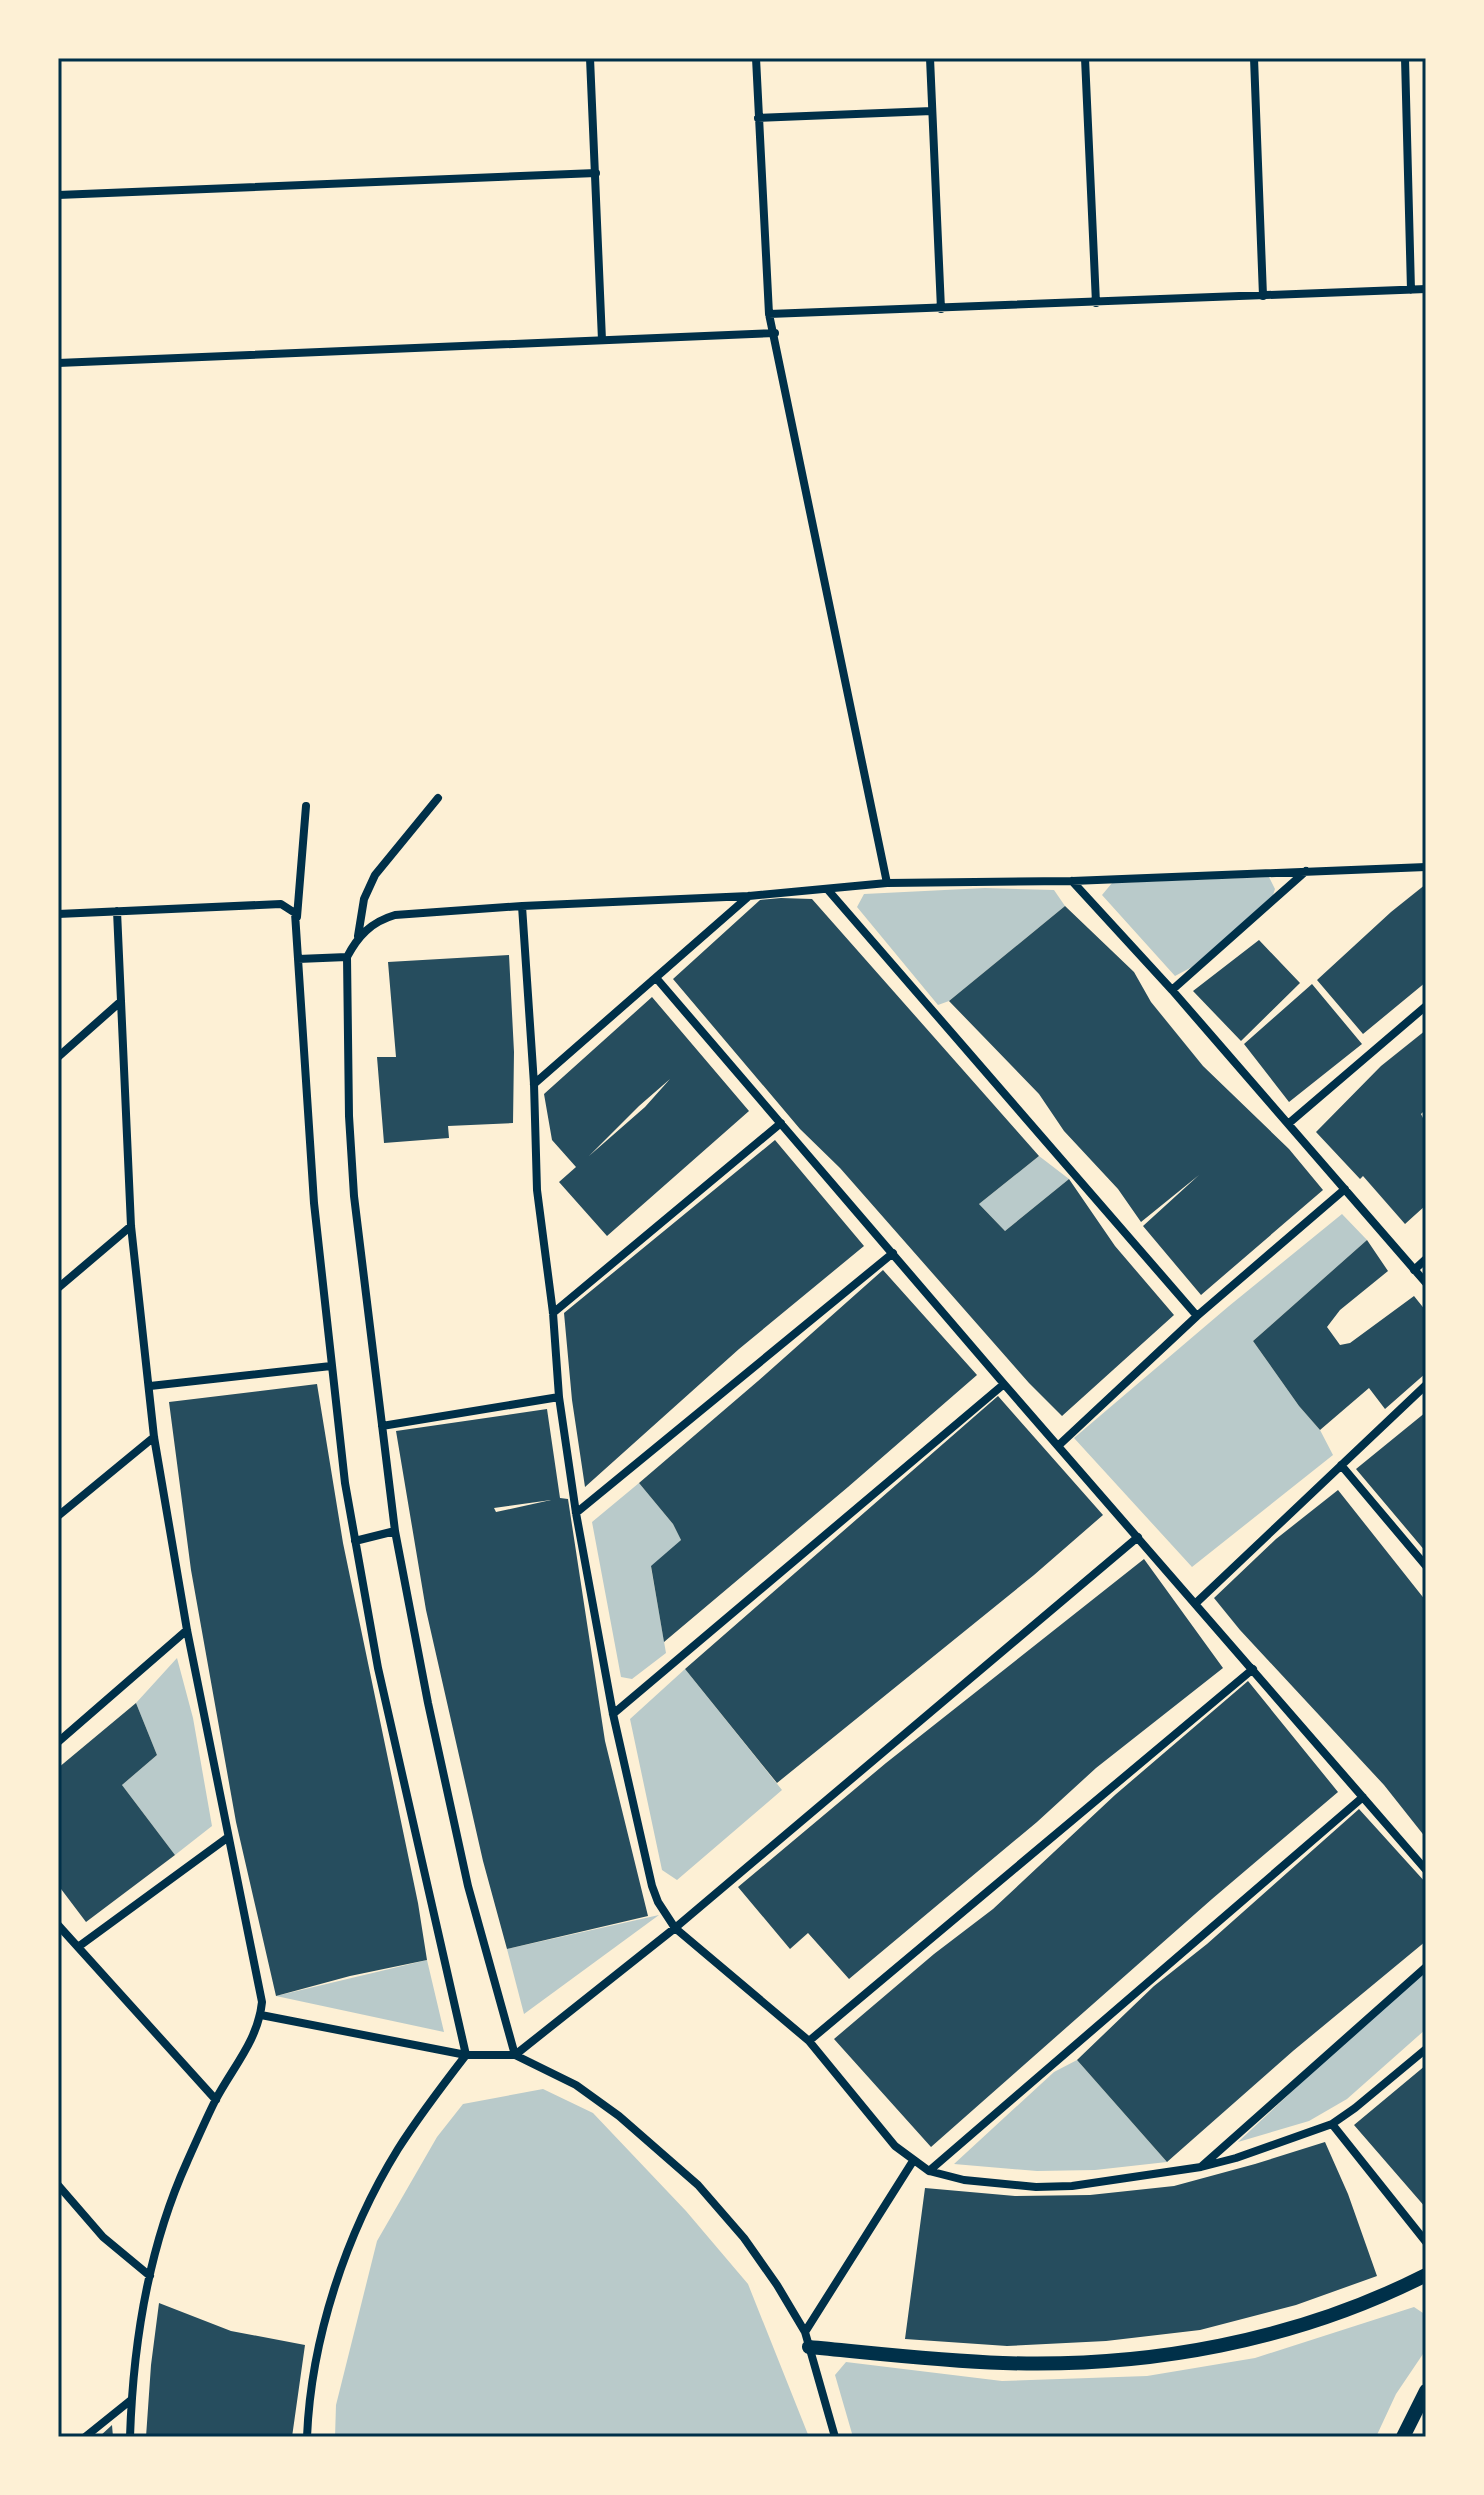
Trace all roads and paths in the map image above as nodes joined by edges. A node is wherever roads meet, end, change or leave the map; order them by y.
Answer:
1 (590, 58) edge
2 (756, 58) edge
3 (930, 58) edge
4 (1085, 58) edge
5 (1254, 58) edge
6 (1405, 58) edge
7 (932, 111) junction
8 (758, 118) junction
9 (596, 173) junction
10 (58, 195) edge
11 (1426, 289) edge
12 (1411, 290) junction
13 (1263, 296) junction
14 (1096, 303) junction
15 (941, 309) junction
16 (769, 314) junction
17 (775, 333) junction
18 (602, 340) junction
19 (58, 363) edge
20 (438, 798) dead end
21 (306, 806) dead end
22 (1426, 867) edge
23 (1306, 871) junction
24 (1072, 881) junction
25 (887, 883) junction
26 (828, 890) junction
27 (749, 896) junction
28 (522, 906) junction
29 (117, 911) junction
30 (58, 914) edge
31 (297, 924) junction
32 (358, 937) junction
33 (347, 957) junction
34 (298, 959) junction
35 (657, 979) junction
36 (1172, 990) junction
37 (119, 1003) junction
38 (1426, 1006) edge
39 (58, 1057) edge
40 (534, 1084) junction
41 (781, 1123) junction
42 (1288, 1124) junction
43 (1345, 1189) junction
44 (131, 1226) junction
45 (893, 1253) junction
46 (1426, 1259) edge
47 (1414, 1270) junction
48 (1426, 1283) edge
49 (58, 1288) edge
50 (553, 1313) junction
51 (1197, 1316) junction
52 (331, 1366) junction
53 (1004, 1384) junction
54 (1426, 1385) edge
55 (150, 1386) junction
56 (559, 1397) junction
57 (382, 1426) junction
58 (154, 1437) junction
59 (1059, 1445) junction
60 (1341, 1465) junction
61 (576, 1513) junction
62 (58, 1516) edge
63 (395, 1531) junction
64 (1138, 1537) junction
65 (355, 1541) junction
66 (1426, 1566) edge
67 (1196, 1603) junction
68 (187, 1630) junction
69 (1253, 1669) junction
70 (613, 1714) junction
71 (58, 1742) edge
72 (1363, 1797) junction
73 (227, 1838) junction
74 (1426, 1870) edge
75 (58, 1925) edge
76 (675, 1928) junction
77 (78, 1947) junction
78 (1426, 1967) edge
79 (261, 2015) junction
80 (809, 2041) junction
81 (1426, 2049) edge
82 (466, 2055) junction
83 (515, 2055) junction
84 (216, 2100) junction
85 (1332, 2124) junction
86 (913, 2161) junction
87 (1201, 2167) junction
88 (929, 2171) junction
89 (60, 2190) edge
90 (1426, 2242) edge
91 (1426, 2275) edge
92 (150, 2276) junction
93 (807, 2339) junction
94 (1426, 2391) edge
95 (131, 2400) junction
96 (85, 2437) edge
97 (130, 2437) edge
98 (307, 2437) edge
99 (835, 2437) edge
100 (1403, 2437) edge

1 - 9 street
2 - 8 street
3 - 7 street
4 - 14 street
5 - 13 street
6 - 12 street
7 - 8 street
7 - 15 street
8 - 16 street
9 - 10 street
9 - 18 street
11 - 12 street
12 - 13 street
13 - 14 street
14 - 15 street
15 - 16 street
16 - 17 street
17 - 18 street
17 - 25 street
18 - 19 street
20 - 32 street
21 - 31 street
22 - 23 street
23 - 24 street
23 - 36 street
24 - 25 street
24 - 36 street
25 - 26 street
26 - 27 street
26 - 51 street
27 - 28 street
27 - 35 street
28 - 32 street
28 - 40 street
29 - 30 street
29 - 31 street
29 - 37 street
31 - 34 street
32 - 33 street
33 - 34 street
33 - 57 street
34 - 52 street
35 - 40 street
35 - 41 street
36 - 42 street
37 - 39 street
37 - 44 street
38 - 42 street
40 - 50 street
41 - 45 street
41 - 50 street
42 - 43 street
43 - 47 street
43 - 51 street
44 - 49 street
44 - 55 street
45 - 53 street
45 - 61 street
46 - 47 street
47 - 48 street
50 - 56 street
51 - 59 street
52 - 55 street
52 - 65 street
53 - 59 street
53 - 70 street
54 - 60 street
55 - 58 street
56 - 57 street
56 - 61 street
57 - 63 street
58 - 62 street
58 - 68 street
59 - 64 street
60 - 66 street
60 - 67 street
61 - 70 street
63 - 65 street
63 - 83 street
64 - 67 street
64 - 76 street
65 - 82 street
67 - 69 street
68 - 71 street
68 - 73 street
69 - 72 street
69 - 80 street
70 - 76 street
72 - 74 street
72 - 88 street
73 - 77 street
73 - 79 street
75 - 77 street
76 - 80 street
76 - 83 street
77 - 84 street
78 - 87 street
79 - 82 street
79 - 84 street
80 - 86 street
81 - 85 street
82 - 83 street
82 - 98 street
83 - 93 street
84 - 92 street
85 - 87 street
85 - 90 street
86 - 88 street
86 - 93 street
87 - 88 street
89 - 92 street
91 - 93 street
92 - 95 street
93 - 99 street
94 - 100 street
95 - 96 street
95 - 97 street

